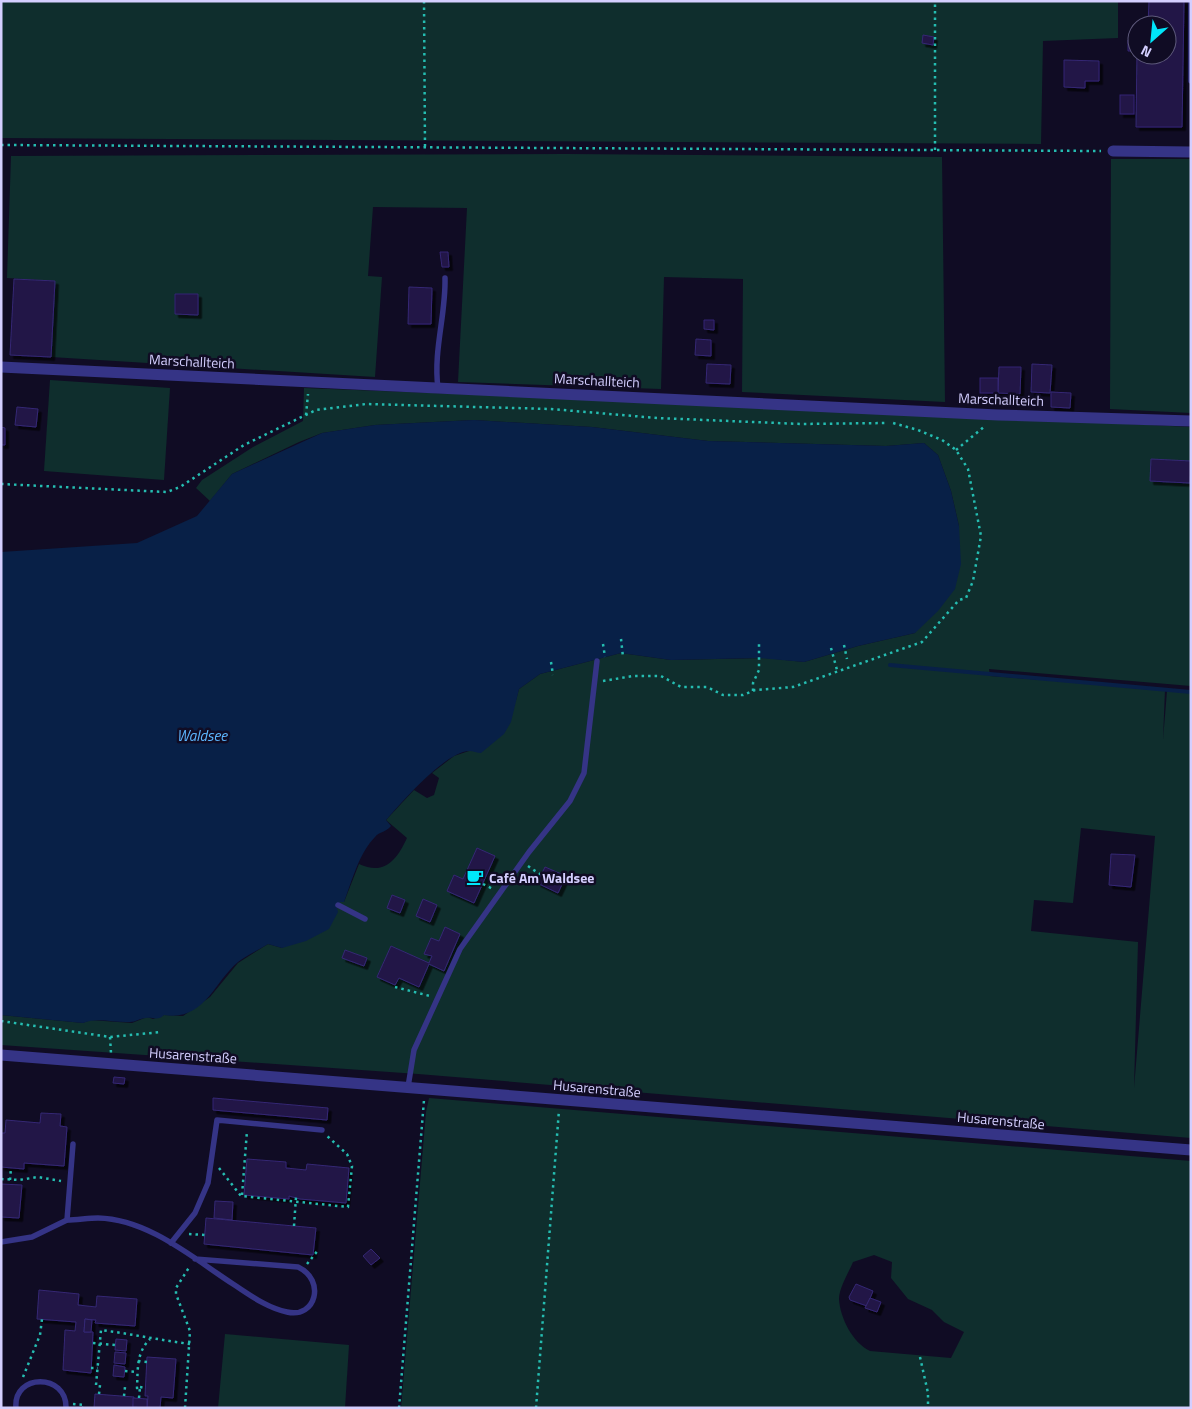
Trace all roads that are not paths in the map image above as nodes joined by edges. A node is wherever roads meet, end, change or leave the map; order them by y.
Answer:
1 (1190, 1) edge
2 (1191, 19) edge
3 (1191, 81) edge
4 (1113, 151) road end
5 (1191, 152) edge
6 (445, 278) dead end
7 (1, 367) edge
8 (438, 388) junction
9 (1191, 421) edge
10 (597, 661) dead end
11 (338, 905) dead end
12 (365, 919) dead end
13 (1, 1055) edge
14 (408, 1087) junction
15 (322, 1130) road end
16 (73, 1144) dead end
17 (1191, 1150) edge
18 (67, 1220) junction
19 (1, 1242) edge
20 (171, 1243) junction
21 (195, 1259) junction
22 (16, 1408) edge
23 (66, 1408) edge

1 - 2 lane
2 - 3 lane
4 - 5 street
6 - 8 lane
7 - 8 street, Marschallteich
8 - 9 street, Marschallteich
10 - 14 lane
11 - 12 lane
13 - 14 street, Husarenstraße
14 - 17 street, Husarenstraße
15 - 20 lane
16 - 18 lane
18 - 19 lane
18 - 20 lane
20 - 21 lane
21 - 21 lane
22 - 23 lane

